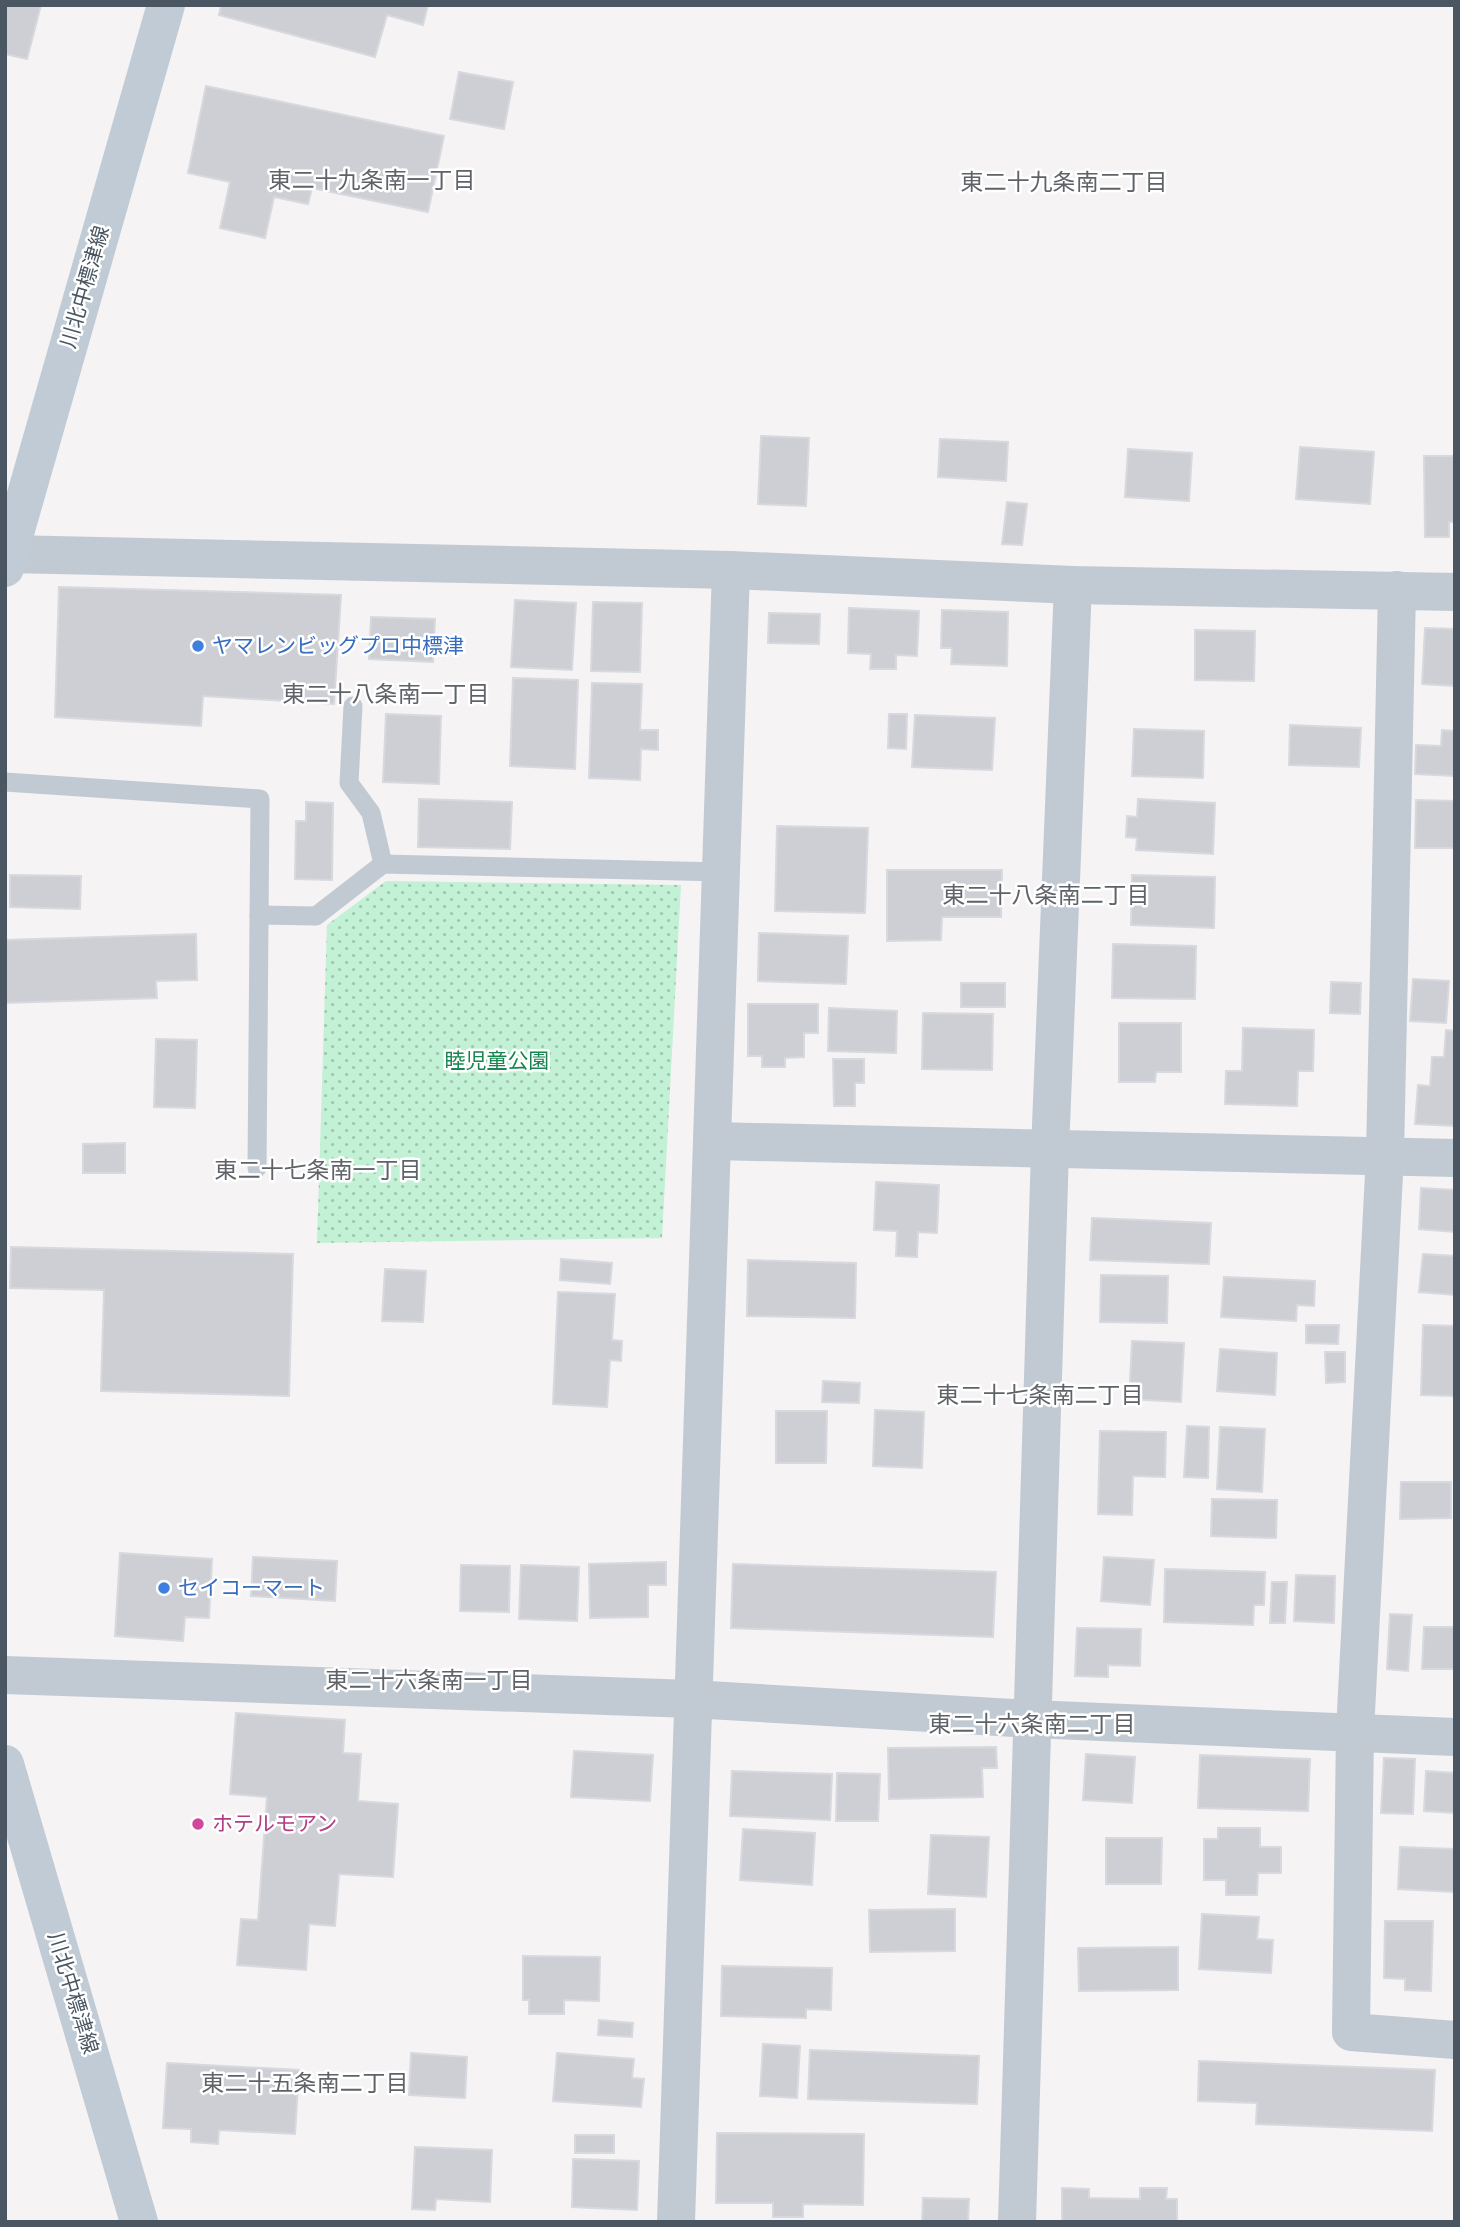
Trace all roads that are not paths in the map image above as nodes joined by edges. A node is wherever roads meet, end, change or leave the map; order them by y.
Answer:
1 (166, 5) edge
2 (7, 561) edge
3 (731, 570) junction
4 (1073, 585) junction
5 (1397, 590) junction
6 (1455, 592) edge
7 (353, 706) dead end
8 (5, 782) edge
9 (383, 864) junction
10 (722, 872) junction
11 (259, 915) junction
12 (714, 1140) junction
13 (1050, 1150) junction
14 (1385, 1155) junction
15 (1455, 1158) edge
16 (257, 1168) dead end
17 (5, 1675) edge
18 (691, 1699) junction
19 (1031, 1719) junction
20 (1355, 1731) junction
21 (1455, 1737) edge
22 (5, 1764) edge
23 (1455, 2040) edge
24 (139, 2222) edge
25 (676, 2222) edge
26 (1017, 2222) edge

1 - 2 main road, 川北中標津線
2 - 3 street
3 - 4 street
3 - 10 street
4 - 5 street
4 - 13 street
5 - 6 street
5 - 14 street
7 - 9 lane
8 - 11 lane
9 - 10 lane
9 - 11 lane
10 - 12 street
11 - 16 lane
12 - 13 street
12 - 18 street
13 - 14 street
13 - 19 street
14 - 15 street
14 - 20 street
17 - 18 street
18 - 19 street
18 - 25 street
19 - 20 street
19 - 26 street
20 - 21 street
20 - 23 street
22 - 24 main road, 川北中標津線

